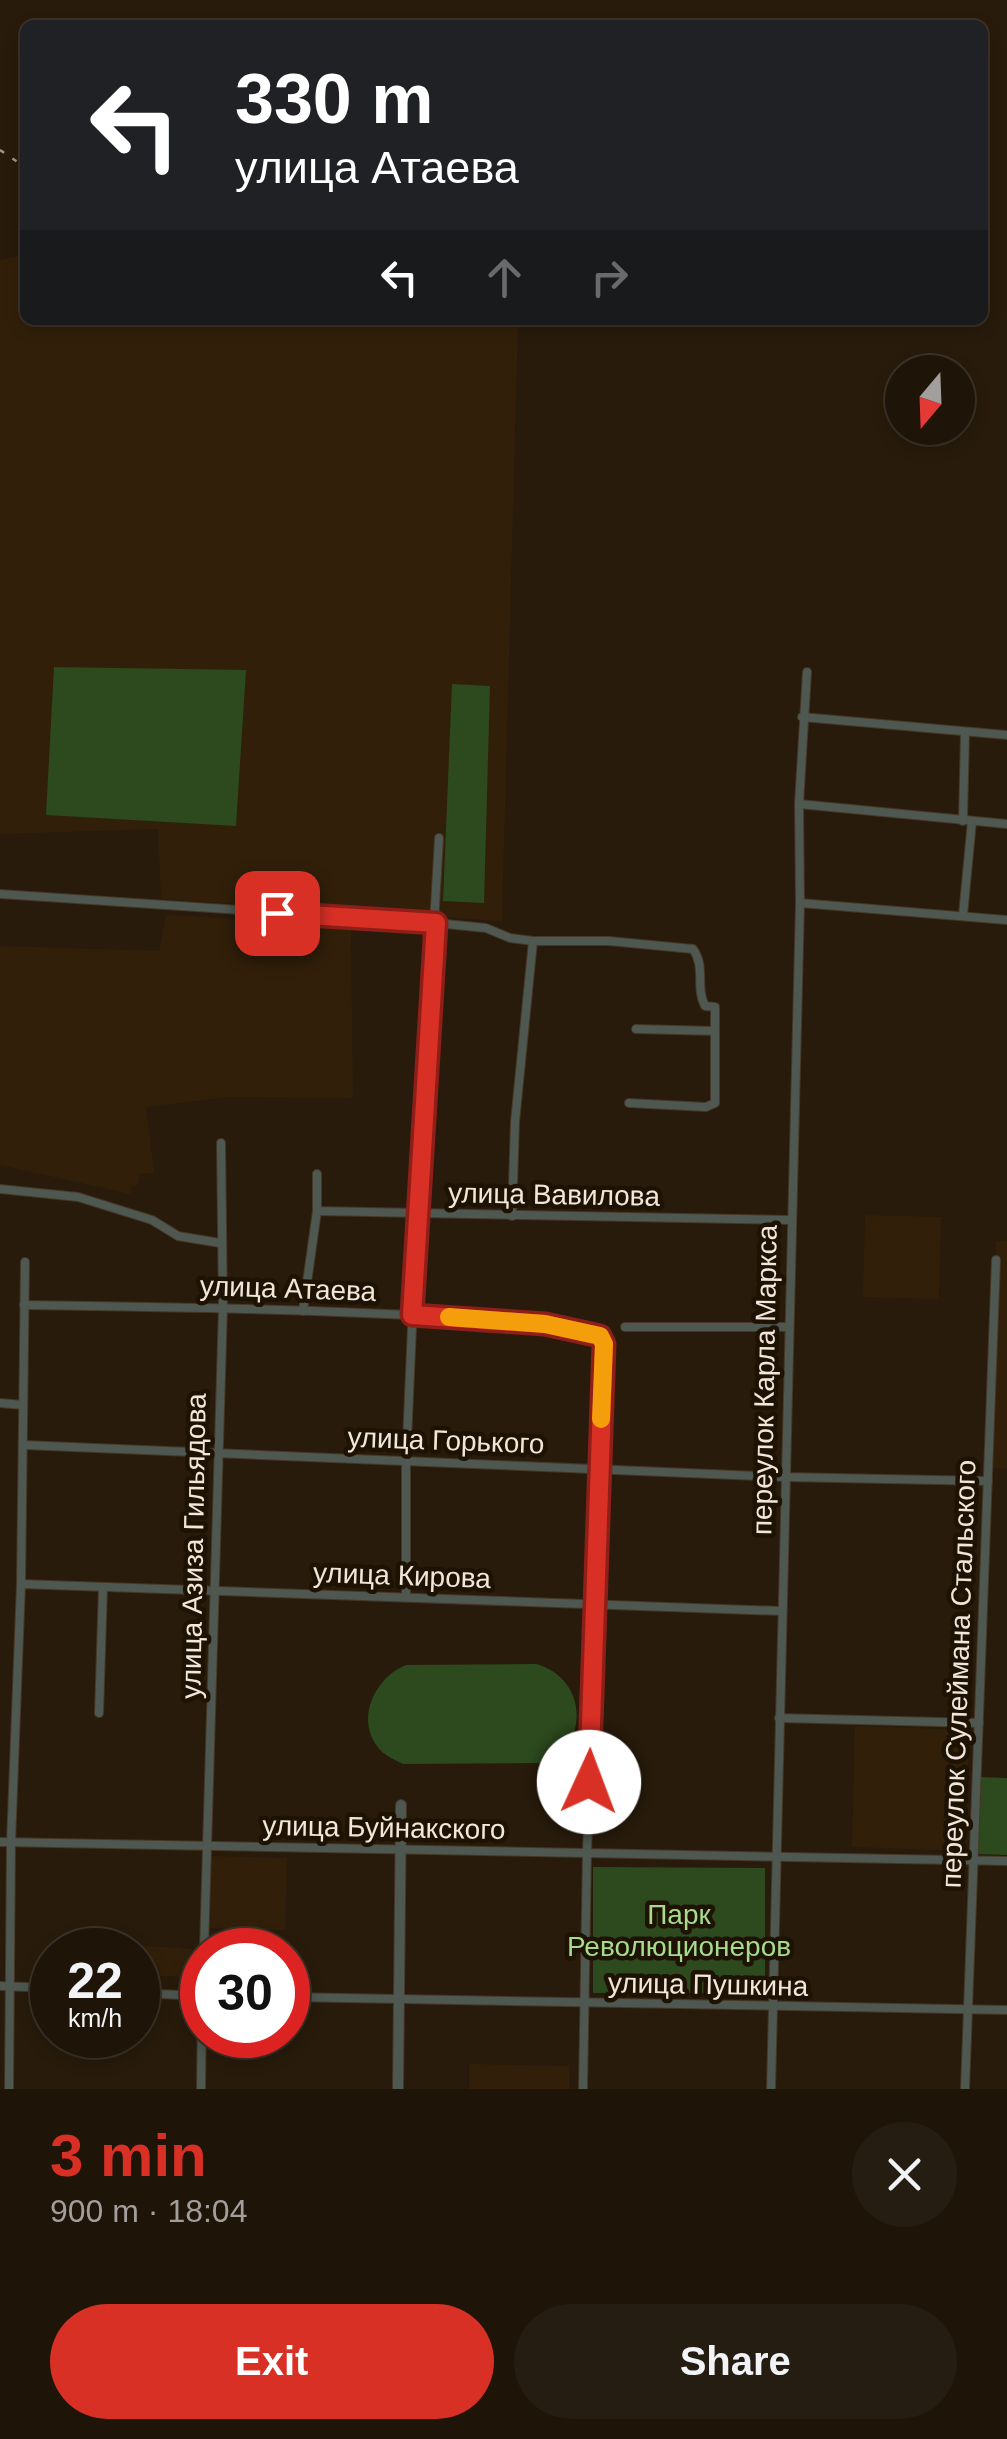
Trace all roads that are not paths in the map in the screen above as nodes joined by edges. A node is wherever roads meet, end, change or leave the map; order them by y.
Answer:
1 (807, 672) dead end
2 (802, 716) junction
3 (966, 732) junction
4 (1007, 735) edge
5 (799, 804) junction
6 (968, 821) junction
7 (1007, 824) edge
8 (439, 838) dead end
9 (0, 894) edge
10 (800, 902) junction
11 (963, 915) junction
12 (1007, 920) edge
13 (436, 923) junction
14 (533, 941) junction
15 (636, 1029) dead end
16 (715, 1031) junction
17 (629, 1103) dead end
18 (221, 1143) dead end
19 (317, 1174) dead end
20 (0, 1189) edge
21 (317, 1211) junction
22 (417, 1215) junction
23 (512, 1216) junction
24 (790, 1220) junction
25 (220, 1243) junction
26 (996, 1260) dead end
27 (25, 1262) dead end
28 (24, 1304) junction
29 (223, 1308) junction
30 (303, 1311) junction
31 (412, 1315) junction
32 (625, 1327) dead end
33 (788, 1327) junction
34 (0, 1404) edge
35 (23, 1404) junction
36 (24, 1445) junction
37 (216, 1454) junction
38 (406, 1462) junction
39 (600, 1467) junction
40 (784, 1477) junction
41 (988, 1480) junction
42 (21, 1584) junction
43 (103, 1587) junction
44 (215, 1592) junction
45 (406, 1597) junction
46 (594, 1605) junction
47 (781, 1611) junction
48 (99, 1713) dead end
49 (779, 1718) junction
50 (979, 1723) junction
51 (401, 1805) dead end
52 (0, 1842) edge
53 (11, 1842) junction
54 (208, 1846) junction
55 (401, 1850) junction
56 (587, 1853) junction
57 (776, 1856) junction
58 (974, 1860) junction
59 (1007, 1861) edge
60 (205, 1928) edge
61 (0, 1986) edge
62 (10, 1986) junction
63 (30, 1987) edge
64 (310, 1998) edge
65 (398, 2000) junction
66 (586, 2004) junction
67 (773, 2008) junction
68 (968, 2010) junction
69 (1007, 2010) edge
70 (201, 2058) edge
71 (9, 2089) edge
72 (201, 2089) edge
73 (398, 2089) edge
74 (583, 2089) edge
75 (771, 2089) edge
76 (965, 2089) edge

1 - 2 street, переулок Карла Маркса
2 - 3 street
2 - 5 street, переулок Карла Маркса
3 - 4 street
3 - 6 street
5 - 6 street
5 - 10 street, переулок Карла Маркса
6 - 7 street
6 - 11 street
8 - 13 street
9 - 13 street
10 - 11 street
10 - 24 street, переулок Карла Маркса
11 - 12 street
13 - 14 street
13 - 22 street
14 - 16 street
14 - 23 street
15 - 16 street
16 - 17 street
18 - 25 street, улица Азиза Гильядова
19 - 21 street
20 - 25 street
21 - 22 street, улица Вавилова
21 - 30 street
22 - 23 street, улица Вавилова
22 - 31 street
23 - 24 street, улица Вавилова
24 - 33 street, переулок Карла Маркса
25 - 29 street, улица Азиза Гильядова
26 - 41 street, переулок Сулеймана Стальского
27 - 28 street
28 - 29 street, улица Атаева
28 - 35 street
29 - 30 street, улица Атаева
29 - 37 street, улица Азиза Гильядова
30 - 31 street, улица Атаева
31 - 38 street
31 - 39 street, улица Атаева
32 - 33 street
33 - 40 street, переулок Карла Маркса
34 - 35 street
35 - 36 street
36 - 37 street, улица Горького
36 - 42 street
37 - 38 street, улица Горького
37 - 44 street, улица Азиза Гильядова
38 - 39 street, улица Горького
38 - 45 street
39 - 40 street, улица Горького
39 - 46 street
40 - 41 street, улица Горького
40 - 47 street, переулок Карла Маркса
41 - 50 street, переулок Сулеймана Стальского
42 - 43 street, улица Кирова
42 - 53 street
43 - 44 street, улица Кирова
43 - 48 street
44 - 45 street, улица Кирова
44 - 54 street, улица Азиза Гильядова
45 - 46 street, улица Кирова
46 - 47 street, улица Кирова
46 - 56 street
47 - 49 street, переулок Карла Маркса
49 - 50 street
49 - 57 street, переулок Карла Маркса
50 - 58 street, переулок Сулеймана Стальского
51 - 55 street
52 - 53 street, улица Буйнакского
53 - 54 street, улица Буйнакского
53 - 62 street
54 - 55 street, улица Буйнакского
54 - 60 street, улица Азиза Гильядова
55 - 56 street, улица Буйнакского
55 - 65 street
56 - 57 street, улица Буйнакского
56 - 66 street
57 - 58 street, улица Буйнакского
57 - 67 street, переулок Карла Маркса
58 - 59 street, улица Буйнакского
58 - 68 street, переулок Сулеймана Стальского
61 - 62 street
62 - 63 street
62 - 71 street
64 - 65 street, улица Пушкина
65 - 66 street, улица Пушкина
65 - 73 street
66 - 67 street, улица Пушкина
66 - 74 street
67 - 68 street, улица Пушкина
67 - 75 street, переулок Карла Маркса
68 - 69 street, улица Пушкина
68 - 76 street, переулок Сулеймана Стальского
70 - 72 street

